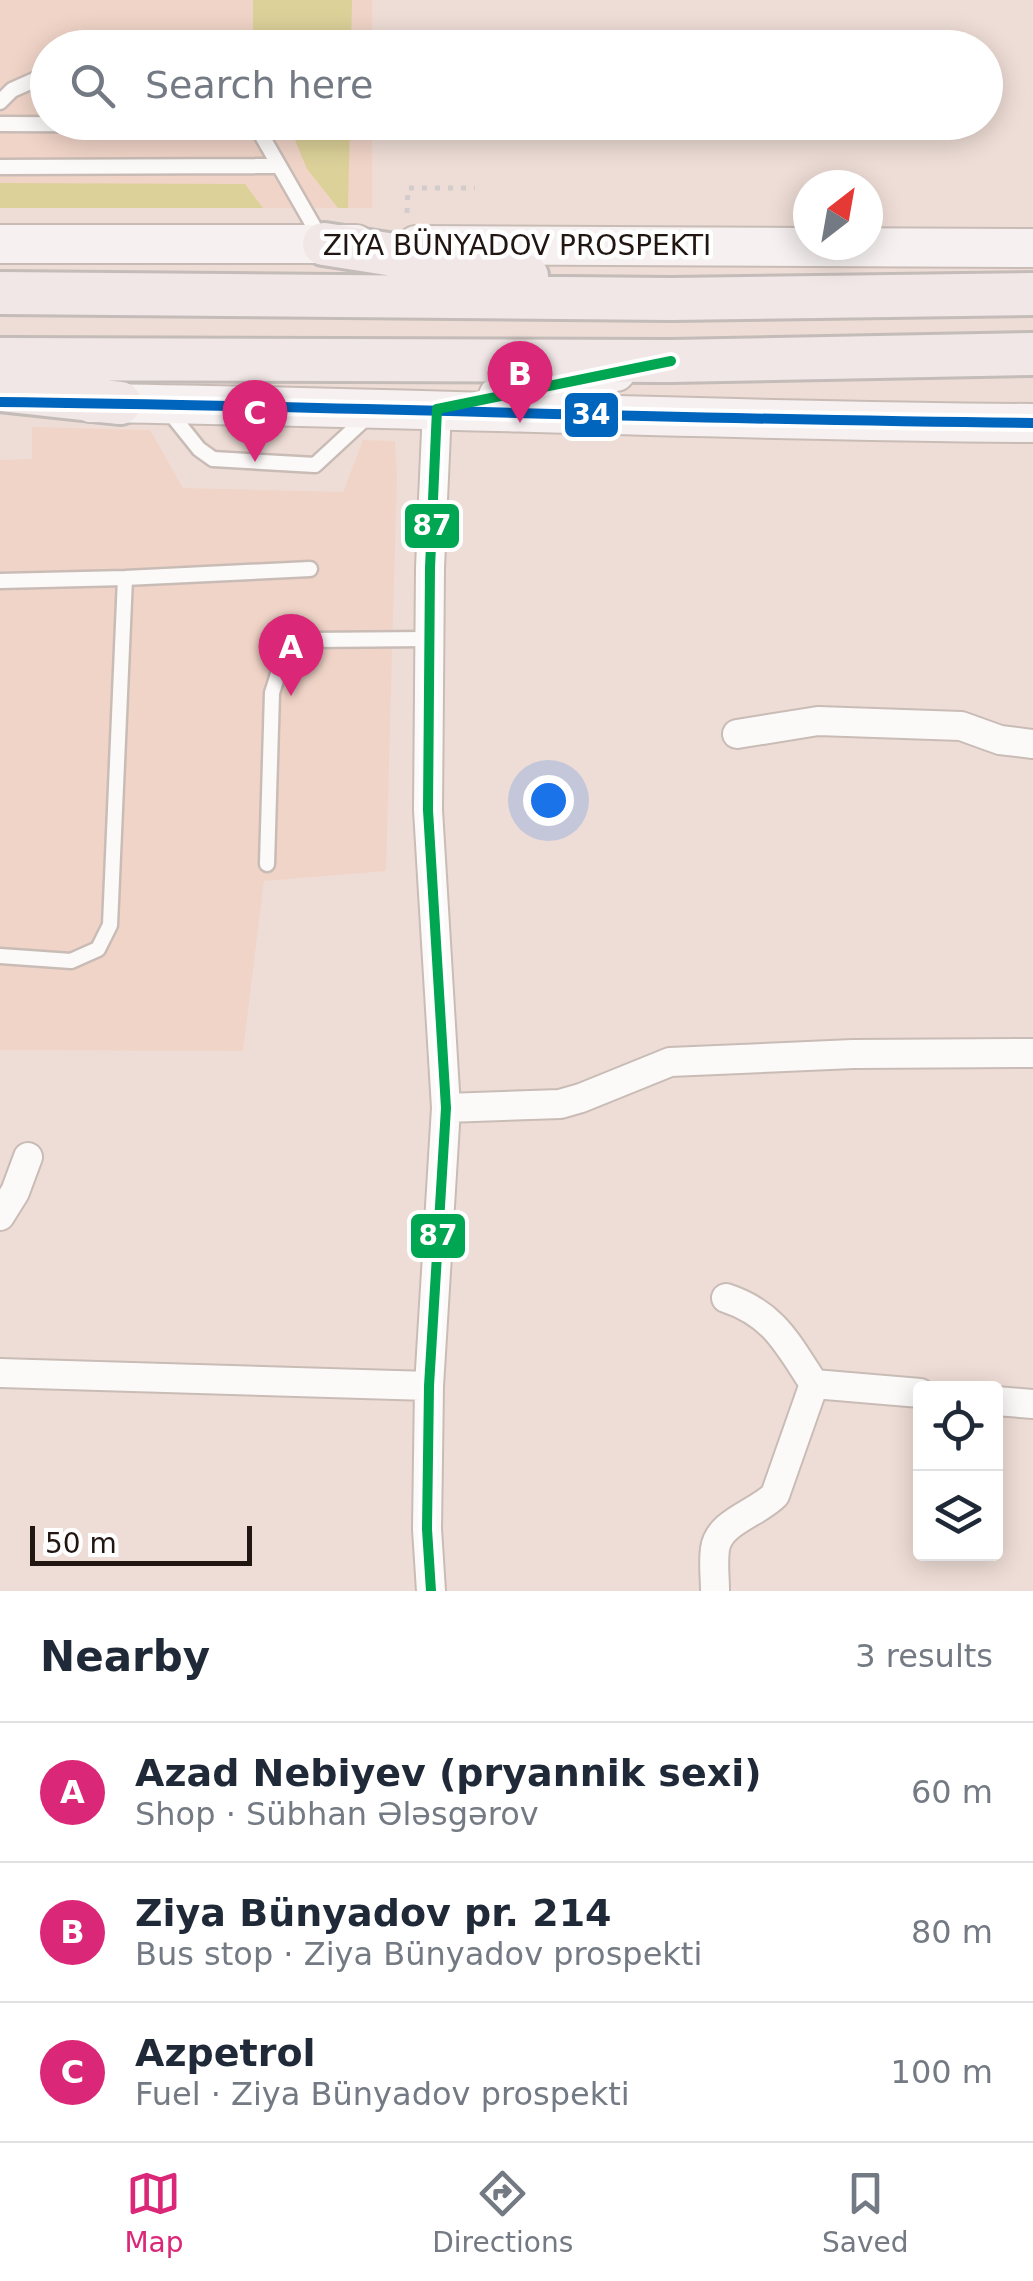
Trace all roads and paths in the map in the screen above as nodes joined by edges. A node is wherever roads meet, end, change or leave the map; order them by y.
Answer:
1 (30, 82) edge
2 (0, 102) edge
3 (0, 124) edge
4 (30, 124) edge
5 (264, 140) edge
6 (279, 166) junction
7 (0, 168) edge
8 (408, 188) dead end
9 (475, 188) dead end
10 (0, 244) edge
11 (324, 244) junction
12 (1033, 248) edge
13 (0, 293) edge
14 (1033, 294) edge
15 (671, 299) junction
16 (1033, 354) edge
17 (0, 358) edge
18 (671, 360) junction
19 (0, 390) edge
20 (0, 402) edge
21 (120, 403) junction
22 (163, 404) junction
23 (375, 408) junction
24 (437, 409) junction
25 (1033, 423) edge
26 (310, 569) dead end
27 (125, 578) junction
28 (0, 580) edge
29 (428, 639) junction
30 (737, 734) dead end
31 (1033, 744) edge
32 (267, 864) dead end
33 (0, 956) edge
34 (1033, 1052) edge
35 (446, 1108) junction
36 (28, 1157) dead end
37 (0, 1216) edge
38 (726, 1298) dead end
39 (0, 1372) edge
40 (814, 1384) junction
41 (428, 1386) junction
42 (913, 1392) edge
43 (1003, 1402) edge
44 (1033, 1404) edge
45 (431, 1591) edge
46 (715, 1591) edge

1 - 2 lane
3 - 4 lane
5 - 6 lane
6 - 7 lane
6 - 11 lane
8 - 9 path
10 - 11 main road, ZIYA BÜNYADOV PROSPEKTI
11 - 12 main road, ZIYA BÜNYADOV PROSPEKTI
11 - 15 main road
13 - 15 main road, ZIYA BÜNYADOV PROSPEKTI
14 - 15 main road, ZIYA BÜNYADOV PROSPEKTI
16 - 18 main road
17 - 18 main road
18 - 24 main road
19 - 21 main road
20 - 21 main road
21 - 22 main road
22 - 23 main road
22 - 23 lane
23 - 24 main road
24 - 25 main road
24 - 29 street
26 - 27 lane
27 - 28 lane
27 - 33 lane
29 - 32 lane
29 - 35 street
30 - 31 street
34 - 35 street
35 - 41 street
36 - 37 street
38 - 40 street
39 - 41 street
40 - 42 street
40 - 46 street
41 - 45 street
43 - 44 street

